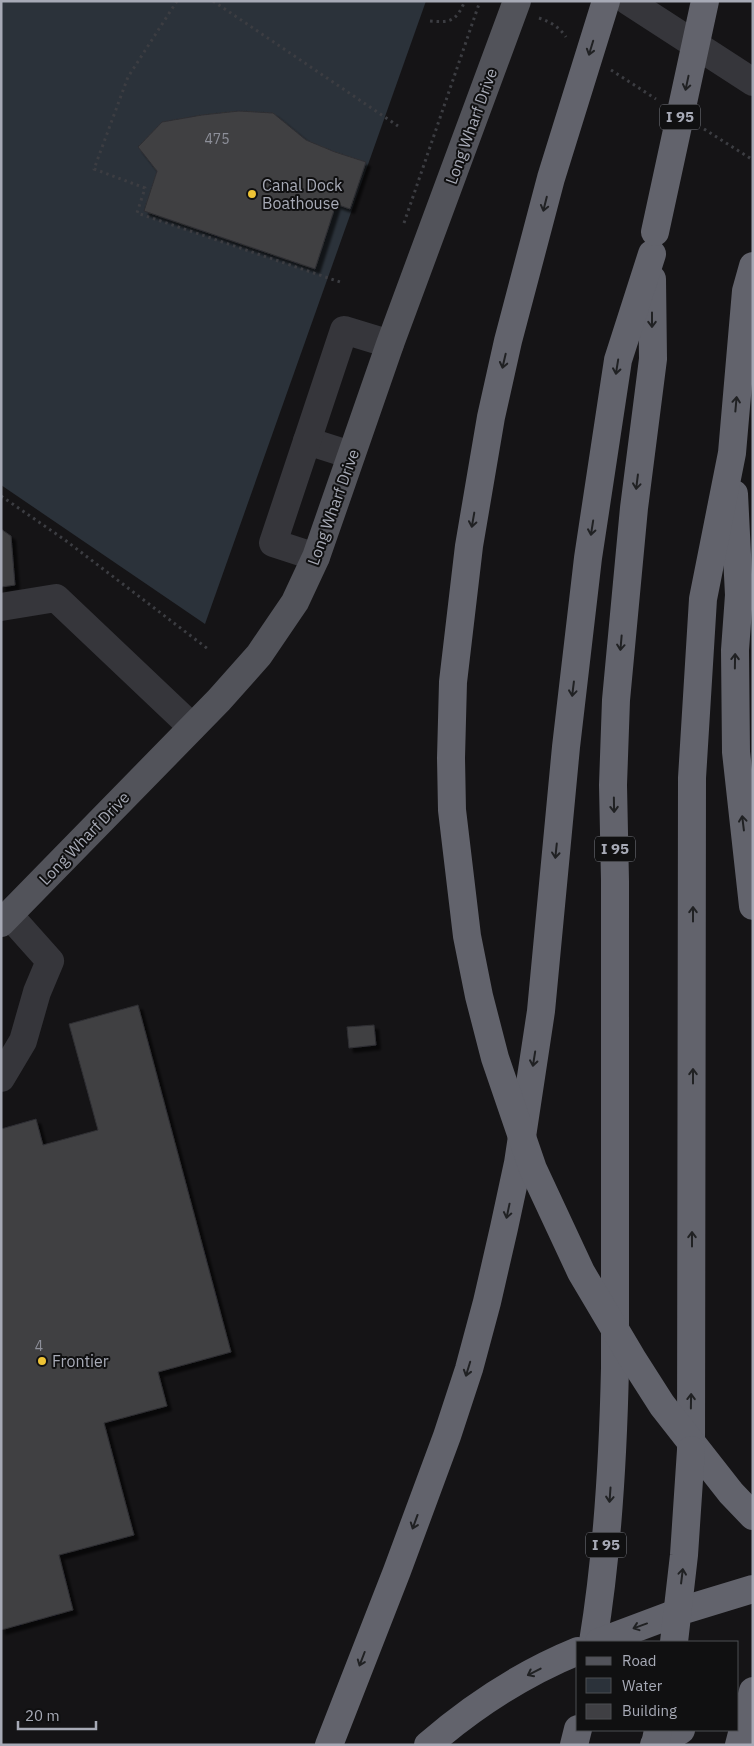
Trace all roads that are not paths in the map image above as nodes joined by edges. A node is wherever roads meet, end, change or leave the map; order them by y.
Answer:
1 (517, 1) edge
2 (606, 1) edge
3 (628, 1) edge
4 (706, 1) edge
5 (753, 82) edge
6 (654, 243) junction
7 (750, 278) edge
8 (390, 344) junction
9 (307, 441) junction
10 (732, 453) junction
11 (352, 455) junction
12 (316, 557) junction
13 (1, 607) edge
14 (192, 727) junction
15 (753, 906) edge
16 (5, 919) edge
17 (1, 1078) edge
18 (753, 1516) edge
19 (753, 1590) edge
20 (593, 1641) edge
21 (602, 1641) edge
22 (674, 1641) edge
23 (576, 1652) edge
24 (753, 1691) edge
25 (753, 1695) edge
26 (739, 1702) edge
27 (578, 1731) edge
28 (658, 1731) edge
29 (679, 1731) edge
30 (329, 1745) edge
31 (428, 1745) edge
32 (574, 1745) edge
33 (654, 1745) edge
34 (739, 1745) edge

1 - 8 main road, Long Wharf Drive
2 -> 18 highway, bridge
3 - 5 street
4 -> 6 highway, I 95, bridge
6 -> 20 highway, I 95
6 -> 30 highway
10 -> 7 highway
8 - 9 street
8 - 11 main road, Long Wharf Drive
9 - 11 street
9 - 12 street
15 -> 10 highway
22 -> 10 highway, bridge
11 - 12 main road, Long Wharf Drive
12 - 14 main road, Long Wharf Drive
13 - 14 street
14 - 16 main road, Long Wharf Drive
16 - 17 street
19 -> 21 highway
23 -> 31 highway
24 - 34 highway, bridge
25 - 26 highway
27 - 32 highway
28 - 33 highway, bridge
29 - 33 highway

